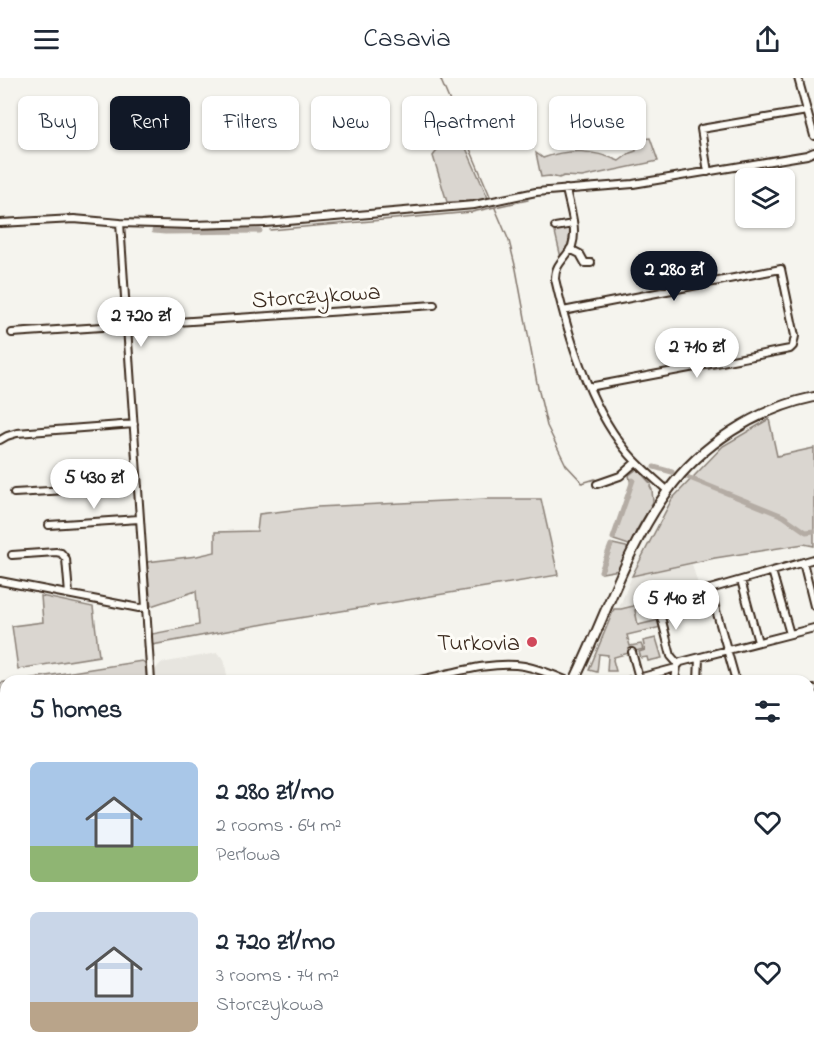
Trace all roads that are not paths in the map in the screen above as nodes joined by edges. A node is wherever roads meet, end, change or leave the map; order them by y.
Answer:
1 (798, 78) edge
2 (807, 111) junction
3 (814, 136) edge
4 (814, 152) edge
5 (755, 164) junction
6 (756, 168) edge
7 (708, 172) junction
8 (566, 189) junction
9 (0, 223) edge
10 (120, 223) junction
11 (573, 224) junction
12 (555, 227) dead end
13 (570, 249) junction
14 (591, 263) dead end
15 (434, 305) dead end
16 (563, 311) junction
17 (128, 325) junction
18 (12, 333) dead end
19 (590, 387) junction
20 (814, 397) edge
21 (134, 424) junction
22 (0, 440) edge
23 (636, 462) junction
24 (597, 484) dead end
25 (138, 486) junction
26 (668, 491) junction
27 (14, 493) dead end
28 (140, 519) junction
29 (49, 525) dead end
30 (12, 555) dead end
31 (814, 559) edge
32 (803, 562) junction
33 (772, 571) junction
34 (741, 580) junction
35 (0, 581) edge
36 (710, 589) junction
37 (69, 594) junction
38 (679, 596) dead end
39 (814, 606) edge
40 (659, 609) dead end
41 (146, 610) junction
42 (814, 628) edge
43 (790, 634) junction
44 (758, 642) junction
45 (726, 651) junction
46 (632, 652) dead end
47 (699, 658) junction
48 (677, 666) junction
49 (151, 675) edge
50 (444, 675) edge
51 (552, 675) edge
52 (577, 675) edge
53 (638, 675) edge
54 (648, 675) edge
55 (676, 675) edge
56 (698, 675) edge
57 (734, 675) edge

1 - 2 street
2 - 3 street
2 - 7 street
4 - 5 street
5 - 6 street
5 - 7 street
7 - 8 street
8 - 10 street
8 - 11 street
9 - 10 street
10 - 17 street
11 - 12 street
11 - 13 street
13 - 14 street
13 - 16 street
15 - 17 street, Storczykowa
16 - 19 street
16 - 19 street
17 - 18 street, Storczykowa
17 - 21 street
19 - 23 street
20 - 26 main road
21 - 22 street
21 - 25 street
23 - 24 street
23 - 26 street
25 - 27 street
25 - 28 street
26 - 52 main road
28 - 29 street
28 - 41 street
30 - 37 street
31 - 32 street
32 - 33 street
32 - 39 street
33 - 34 street
33 - 43 street
34 - 36 street
34 - 44 street
35 - 37 street
36 - 38 street
36 - 45 street
37 - 41 street
40 - 48 street
41 - 49 street
42 - 43 street
43 - 44 street
44 - 45 street
45 - 47 street
45 - 57 street
46 - 53 street
47 - 48 street
47 - 56 street
48 - 54 street
48 - 55 street
50 - 51 street

